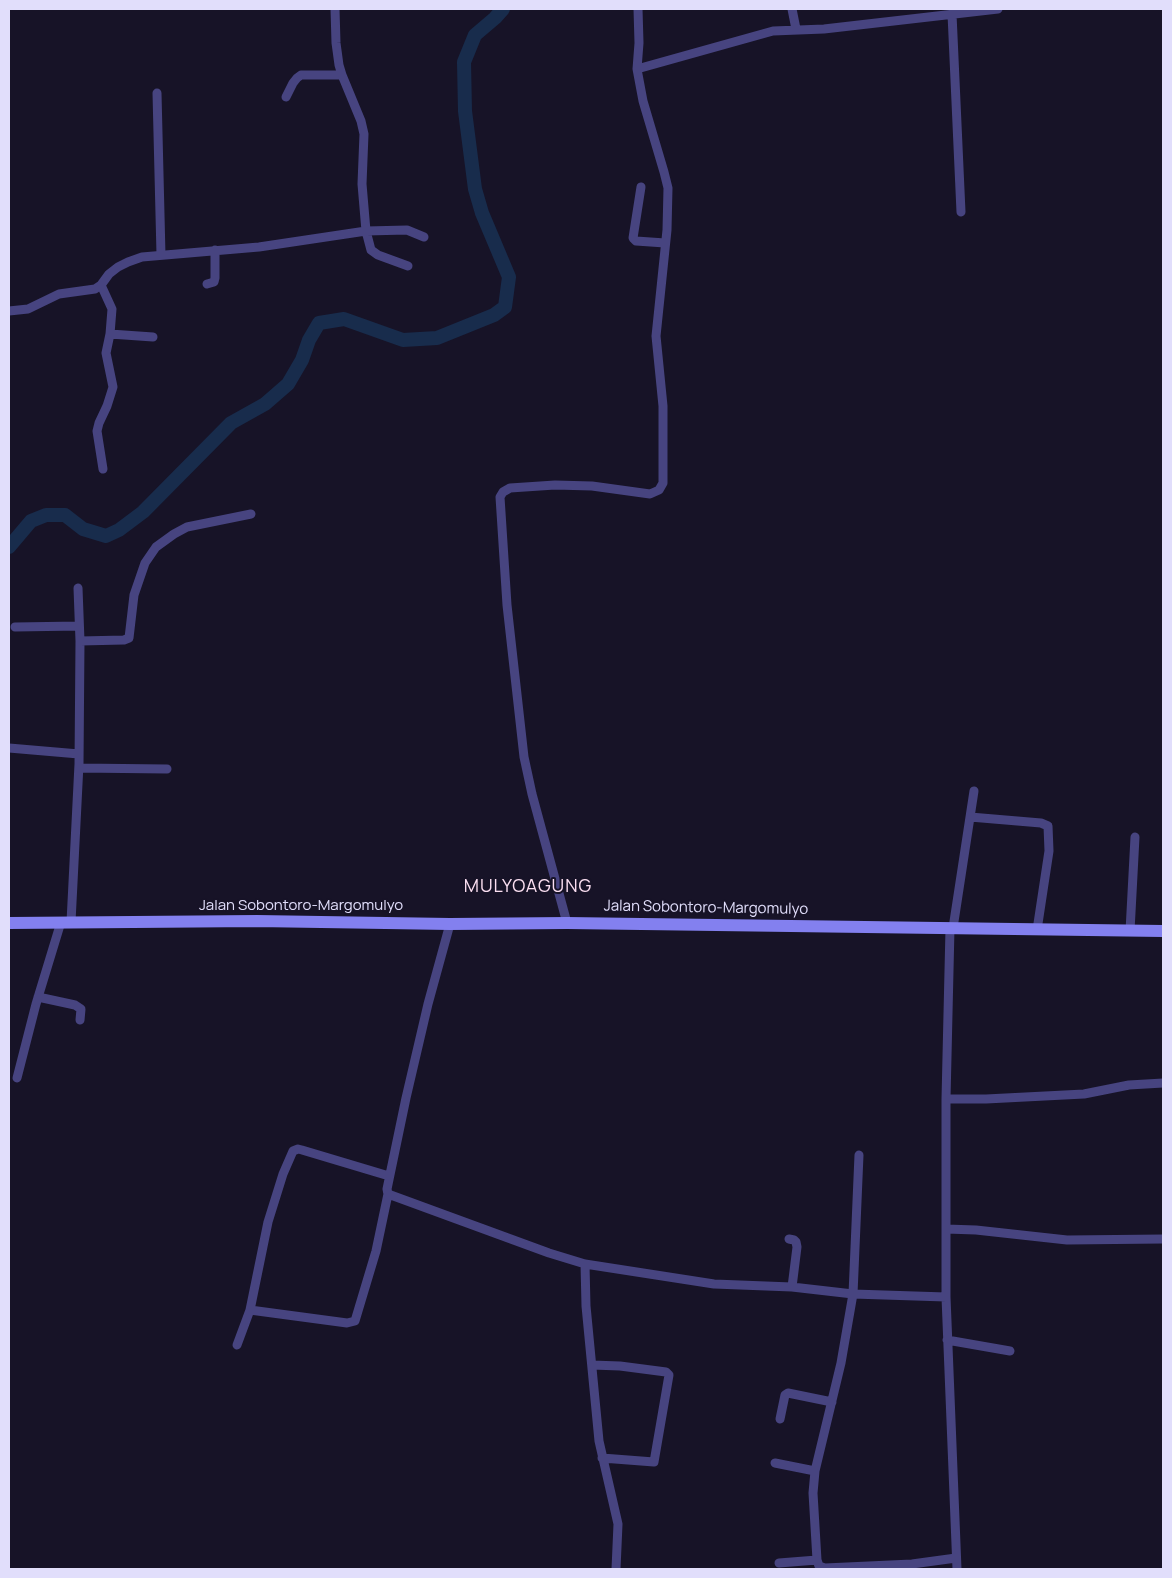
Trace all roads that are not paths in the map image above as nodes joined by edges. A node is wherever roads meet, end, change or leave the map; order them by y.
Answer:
1 (336, 9) edge
2 (638, 9) edge
3 (792, 9) edge
4 (998, 9) edge
5 (952, 14) junction
6 (796, 29) junction
7 (637, 68) junction
8 (342, 75) junction
9 (157, 93) dead end
10 (286, 97) dead end
11 (641, 187) dead end
12 (961, 212) dead end
13 (366, 231) junction
14 (424, 237) dead end
15 (666, 243) junction
16 (215, 250) junction
17 (161, 255) junction
18 (408, 266) dead end
19 (101, 284) junction
20 (207, 284) dead end
21 (9, 311) edge
22 (110, 334) junction
23 (153, 337) dead end
24 (103, 470) dead end
25 (251, 514) dead end
26 (78, 588) dead end
27 (79, 626) junction
28 (14, 627) dead end
29 (80, 641) junction
30 (9, 748) edge
31 (79, 754) junction
32 (79, 768) junction
33 (167, 769) dead end
34 (974, 791) dead end
35 (970, 817) junction
36 (1135, 838) dead end
37 (66, 922) junction
38 (9, 923) edge
39 (567, 923) junction
40 (450, 924) junction
41 (951, 928) junction
42 (1037, 930) junction
43 (1130, 931) junction
44 (1163, 931) edge
45 (38, 997) junction
46 (80, 1020) dead end
47 (17, 1078) dead end
48 (1163, 1083) edge
49 (946, 1100) junction
50 (859, 1155) dead end
51 (390, 1176) junction
52 (388, 1194) junction
53 (946, 1229) junction
54 (789, 1239) dead end
55 (1163, 1239) edge
56 (586, 1264) junction
57 (792, 1288) junction
58 (853, 1294) junction
59 (946, 1297) junction
60 (250, 1310) junction
61 (947, 1340) junction
62 (237, 1345) dead end
63 (1010, 1351) dead end
64 (592, 1365) junction
65 (832, 1402) junction
66 (780, 1419) dead end
67 (602, 1458) junction
68 (775, 1463) dead end
69 (815, 1471) junction
70 (956, 1558) junction
71 (816, 1560) junction
72 (779, 1563) dead end
73 (616, 1569) edge
74 (957, 1569) edge

1 - 8 street
2 - 7 street
3 - 6 street
4 - 5 street
5 - 6 street
5 - 12 street
6 - 7 street
7 - 15 street
8 - 10 street
8 - 13 street
9 - 17 street
11 - 15 street
13 - 14 street
13 - 16 street
13 - 18 street
15 - 39 street
16 - 17 street
16 - 20 street
17 - 19 street
19 - 21 street
19 - 22 street
22 - 23 street
22 - 24 street
25 - 29 street
26 - 27 street
27 - 28 street
27 - 29 street
29 - 31 street
30 - 31 street
31 - 32 street
32 - 33 street
32 - 37 street
34 - 35 street
35 - 41 street
35 - 42 street
36 - 43 street
37 - 38 street, Jalan Sobontoro-Margomulyo
37 - 40 street, Jalan Sobontoro-Margomulyo
37 - 45 street
39 - 40 street, Jalan Sobontoro-Margomulyo
39 - 41 street, Jalan Sobontoro-Margomulyo
40 - 51 street
41 - 42 street, Jalan Sobontoro-Margomulyo
41 - 49 street
42 - 43 street, Jalan Sobontoro-Margomulyo
43 - 44 street, Jalan Sobontoro-Margomulyo
45 - 46 street
45 - 47 street
48 - 49 street
49 - 53 street
50 - 58 street
51 - 52 street
51 - 60 street
52 - 56 street
52 - 60 street
53 - 55 street
53 - 59 street
54 - 57 street
56 - 57 street
56 - 64 street
57 - 58 street
58 - 59 street
58 - 65 street
59 - 61 street
60 - 62 street
61 - 63 street
61 - 70 street
64 - 67 street
64 - 67 street
65 - 66 street
65 - 69 street
67 - 73 street
68 - 69 street
69 - 71 street
70 - 71 street
70 - 74 street
71 - 72 street

